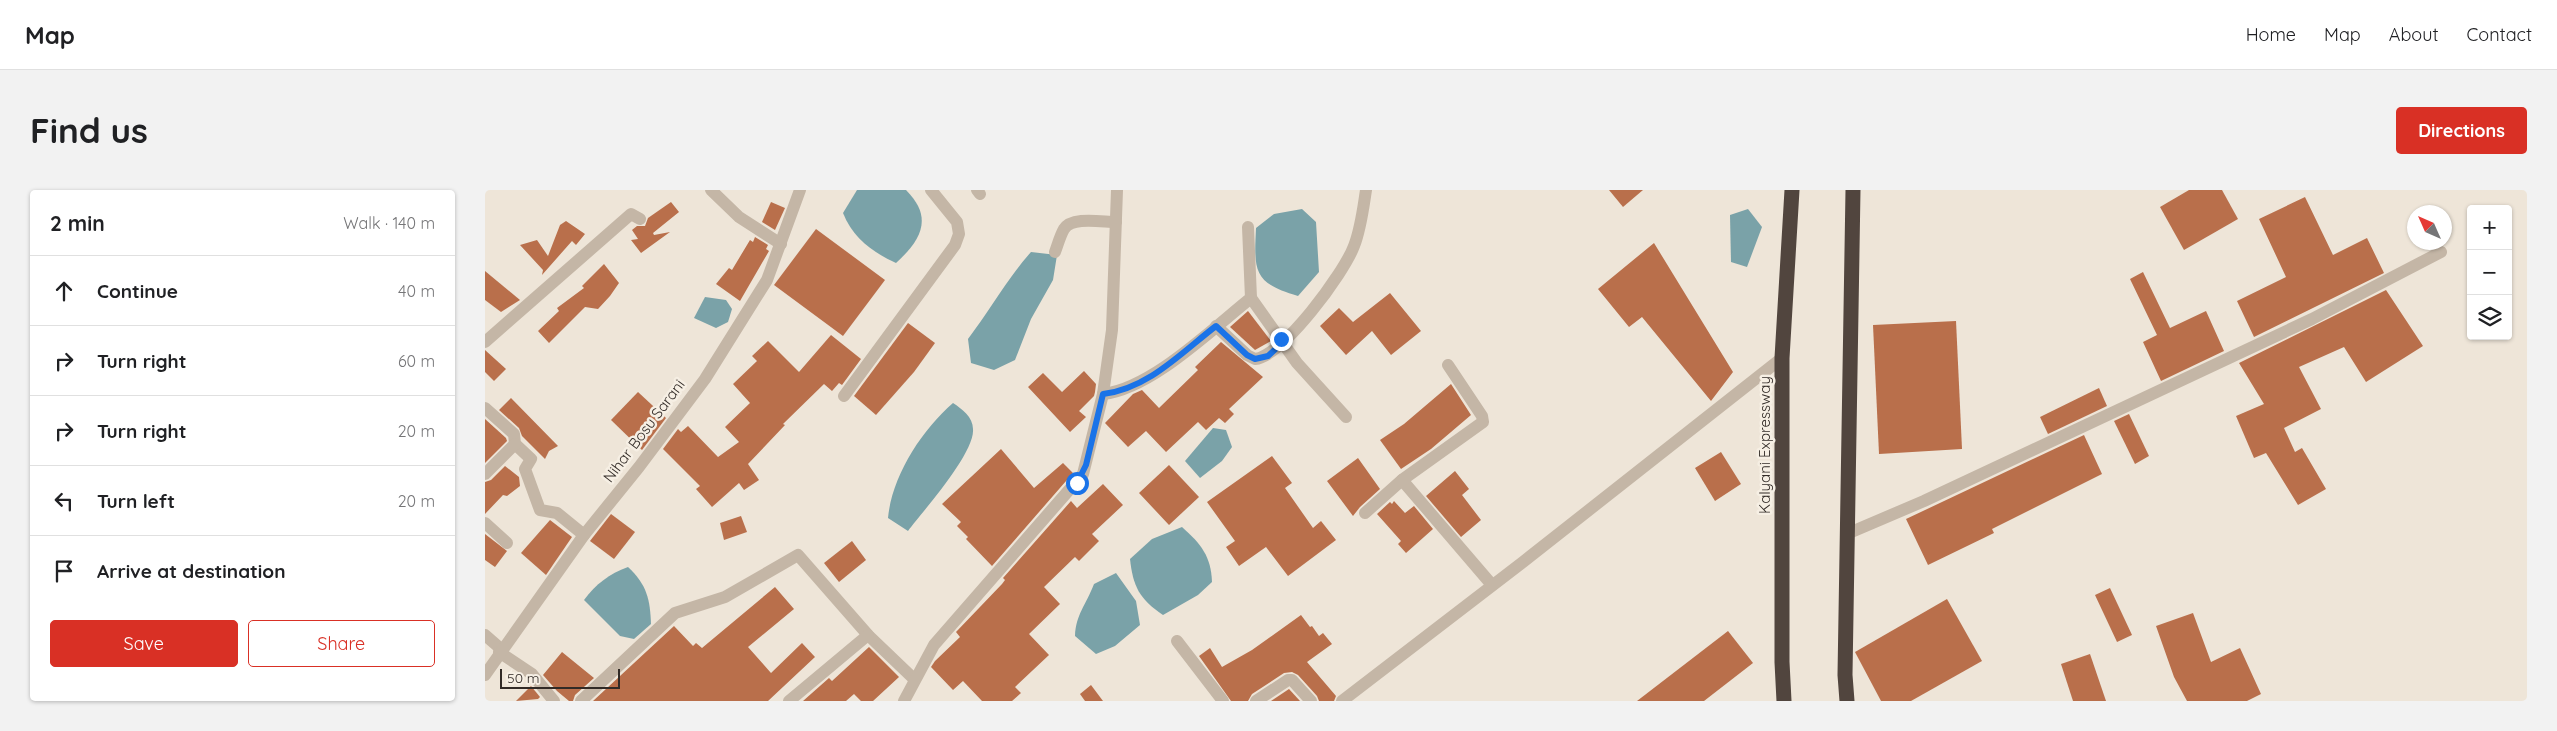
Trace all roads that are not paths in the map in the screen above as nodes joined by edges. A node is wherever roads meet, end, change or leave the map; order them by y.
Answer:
1 (711, 190) edge
2 (801, 190) edge
3 (931, 190) edge
4 (1117, 190) edge
5 (1366, 190) edge
6 (1792, 190) edge
7 (1853, 190) edge
8 (640, 219) dead end
9 (1116, 222) junction
10 (1248, 227) dead end
11 (781, 244) junction
12 (1055, 252) dead end
13 (2441, 252) dead end
14 (1251, 298) junction
15 (1216, 326) junction
16 (485, 342) edge
17 (1283, 342) junction
18 (1782, 358) junction
19 (1448, 365) dead end
20 (1103, 394) junction
21 (844, 396) dead end
22 (485, 408) edge
23 (1346, 417) dead end
24 (515, 444) junction
25 (485, 474) edge
26 (1402, 480) junction
27 (1365, 513) dead end
28 (485, 523) edge
29 (1849, 533) junction
30 (584, 535) junction
31 (507, 543) dead end
32 (1493, 586) junction
33 (485, 635) edge
34 (868, 635) junction
35 (1177, 641) dead end
36 (500, 651) junction
37 (485, 675) edge
38 (914, 679) junction
39 (554, 701) edge
40 (581, 701) edge
41 (789, 701) edge
42 (904, 701) edge
43 (1223, 701) edge
44 (1256, 701) edge
45 (1311, 701) edge
46 (1342, 701) edge
47 (1785, 701) edge
48 (1847, 701) edge

1 - 11 street
2 - 11 street, Nihar Bosu Sarani
3 - 21 street
4 - 9 street
5 - 17 street
6 - 18 highway, Kalyani Expressway
7 - 29 highway
8 - 16 street
9 - 12 street
9 - 20 street
10 - 14 street
11 - 30 street, Nihar Bosu Sarani
13 - 29 street
14 - 15 street
14 - 17 street
15 - 17 street
15 - 20 street
17 - 23 street
18 - 32 street
18 - 47 highway, Kalyani Expressway
19 - 26 street
20 - 38 street
22 - 24 street
24 - 25 street
24 - 30 street
26 - 27 street
26 - 32 street
28 - 31 street
29 - 48 highway
30 - 36 street, Nihar Bosu Sarani
32 - 46 street
33 - 36 street
34 - 38 street
34 - 40 street
34 - 41 street
35 - 43 street
36 - 37 street, Nihar Bosu Sarani
36 - 39 street
38 - 42 street
44 - 45 street

